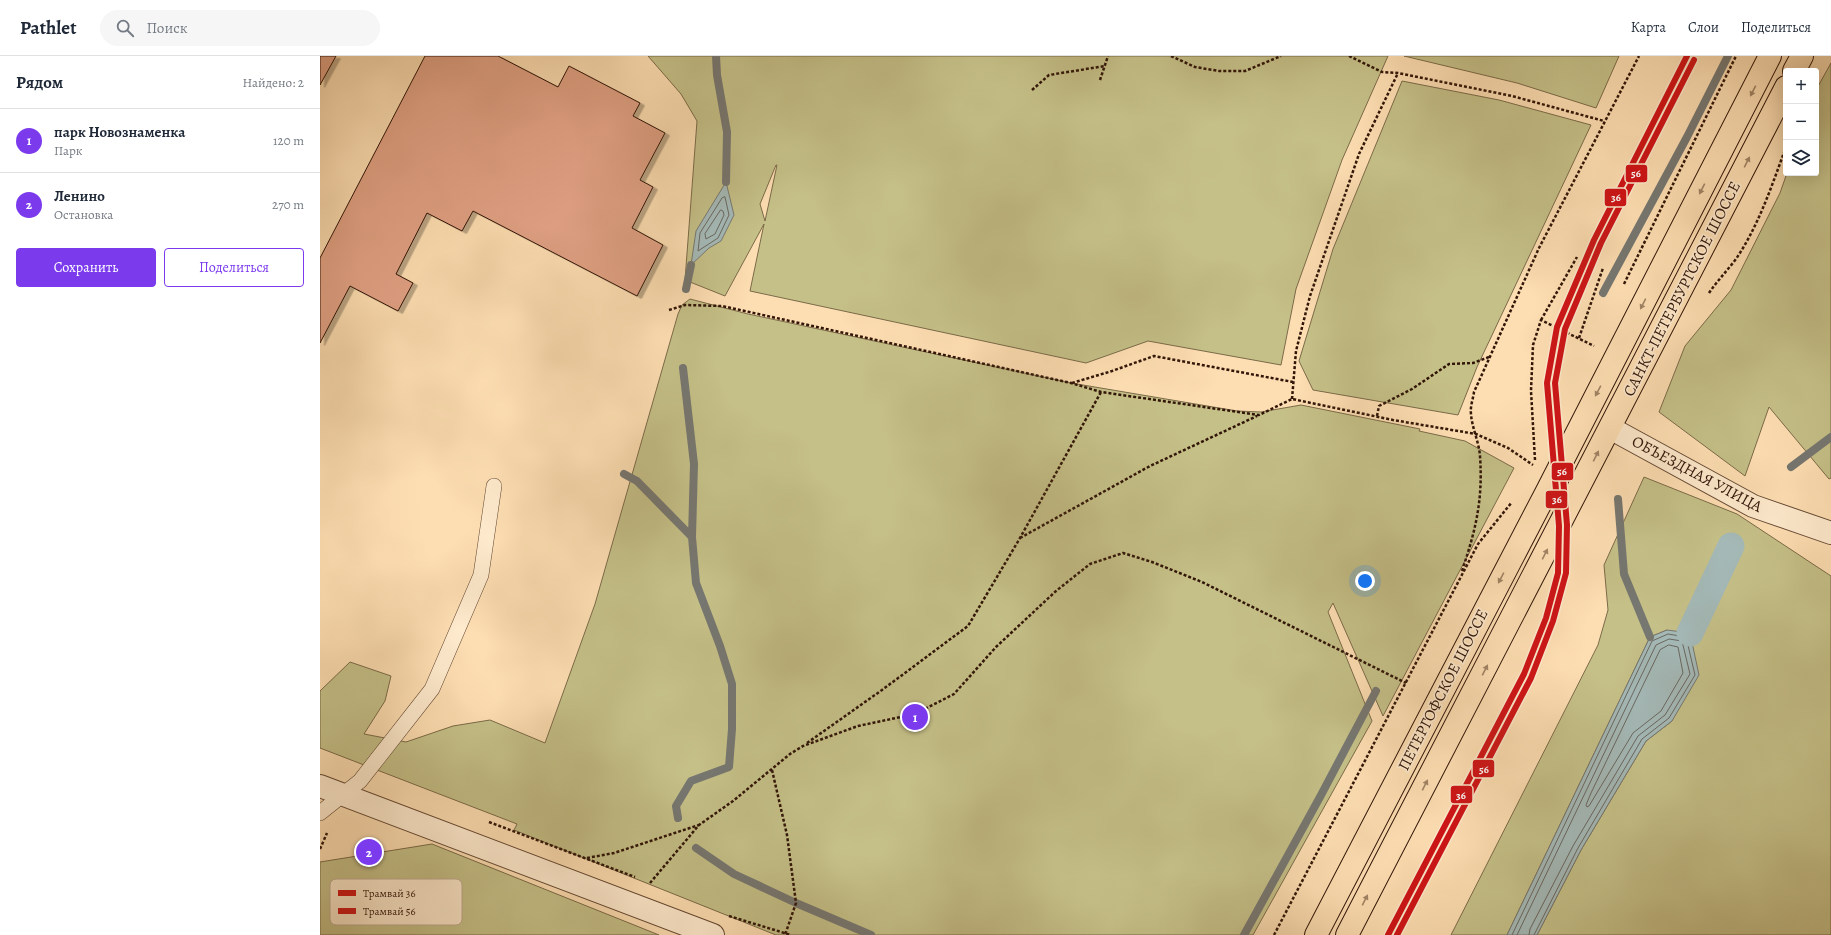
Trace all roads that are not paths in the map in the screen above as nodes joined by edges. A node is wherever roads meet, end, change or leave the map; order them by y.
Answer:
1 (1770, 56) edge
2 (1802, 56) edge
3 (1796, 68) edge
4 (1783, 93) edge
5 (1610, 428) junction
6 (1570, 444) joint
7 (494, 486) dead end
8 (1578, 490) joint
9 (1831, 533) edge
10 (320, 786) edge
11 (344, 795) junction
12 (320, 813) edge
13 (713, 935) edge
14 (1316, 935) edge
15 (1347, 935) edge

1 -> 6 main road, САНКТ-ПЕТЕРБУРГСКОЕ ШОССЕ
2 - 3 main road
5 -> 4 main road, САНКТ-ПЕТЕРБУРГСКОЕ ШОССЕ
8 -> 5 main road, САНКТ-ПЕТЕРБУРГСКОЕ ШОССЕ
5 - 9 street, ОБЪЕЗДНАЯ УЛИЦА
6 -> 14 main road, ПЕТЕРГОФСКОЕ ШОССЕ
7 - 11 lane
15 -> 8 main road, ПЕТЕРГОФСКОЕ ШОССЕ
10 - 11 street
11 - 12 lane
11 - 13 street

